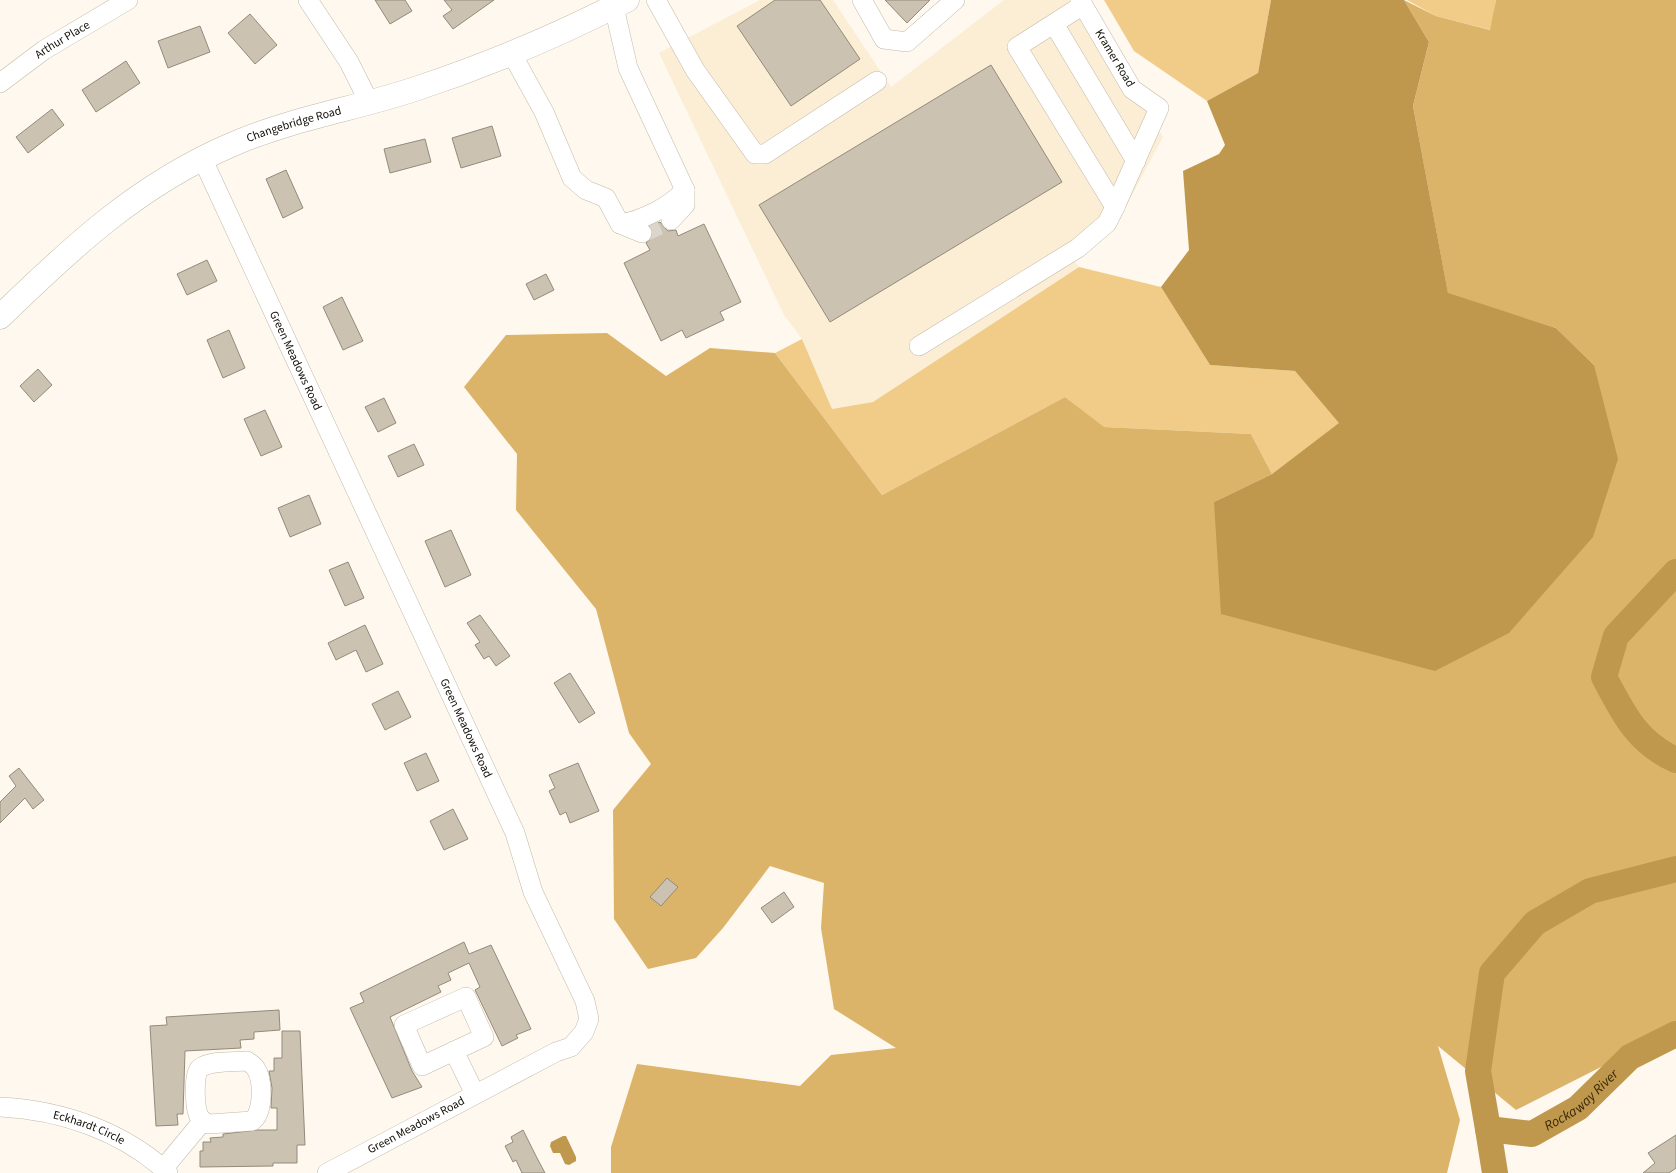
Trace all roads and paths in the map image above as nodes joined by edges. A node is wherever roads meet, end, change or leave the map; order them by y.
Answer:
1 (128, 0) edge
2 (308, 0) edge
3 (656, 0) edge
4 (862, 0) edge
5 (955, 0) edge
6 (617, 2) edge
7 (1081, 2) edge
8 (1054, 24) junction
9 (518, 51) junction
10 (877, 81) dead end
11 (0, 83) edge
12 (369, 102) junction
13 (203, 160) junction
14 (1136, 161) junction
15 (685, 190) junction
16 (1116, 208) junction
17 (671, 220) tunnel mouth
18 (620, 224) junction
19 (642, 233) dead end
20 (0, 317) edge
21 (919, 346) dead end
22 (454, 1051) dead end
23 (475, 1094) junction
24 (0, 1108) edge
25 (202, 1122) dead end
26 (346, 1168) edge
27 (166, 1171) edge
28 (326, 1173) edge

1 - 11 street, Arthur Place
2 - 12 street
3 - 10 street
4 - 5 street
6 - 9 main road, Changebridge Road
6 - 15 street
7 - 8 street
7 - 14 street, Kramer Road
8 - 14 street
8 - 16 street
9 - 12 main road, Changebridge Road
9 - 18 street
12 - 13 main road, Changebridge Road
13 - 20 main road, Changebridge Road
13 - 23 street, Green Meadows Road
14 - 16 street
15 - 17 street
15 - 18 street
16 - 21 street
18 - 19 street
22 - 23 street
23 - 26 street, Green Meadows Road
24 - 27 street, Eckhardt Circle
25 - 27 street
26 - 28 street, Green Meadows Road

